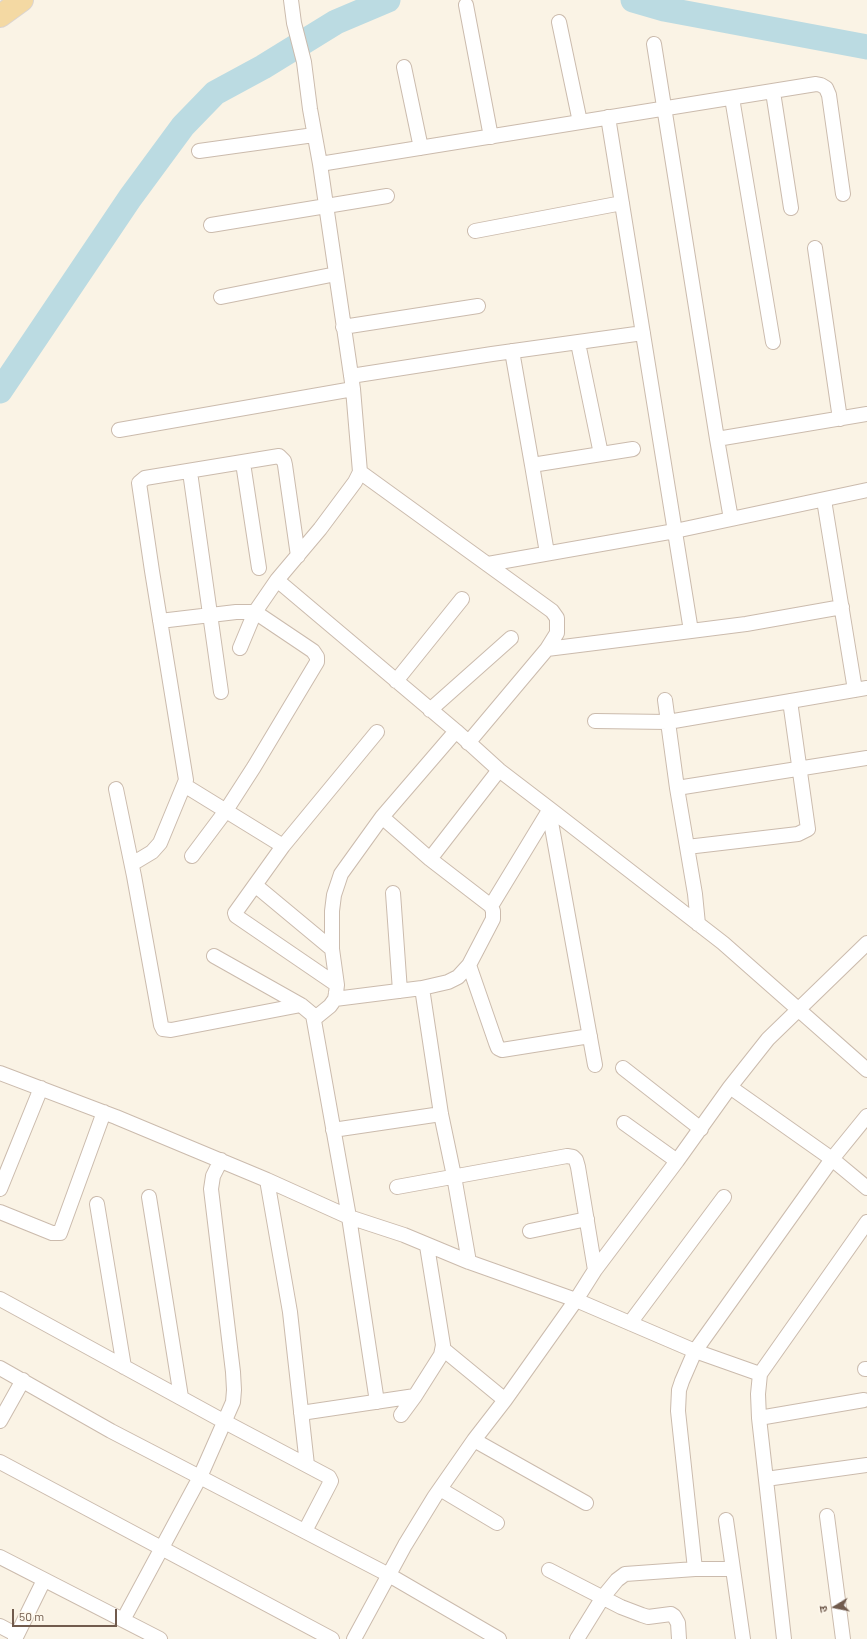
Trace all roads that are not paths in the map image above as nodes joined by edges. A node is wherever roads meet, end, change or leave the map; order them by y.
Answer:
1 (22, 0) edge
2 (291, 0) edge
3 (466, 5) dead end
4 (0, 16) edge
5 (559, 22) dead end
6 (654, 44) dead end
7 (404, 67) dead end
8 (773, 92) junction
9 (732, 98) junction
10 (666, 109) junction
11 (608, 117) junction
12 (580, 122) junction
13 (314, 135) junction
14 (491, 137) junction
15 (421, 148) junction
16 (199, 152) dead end
17 (320, 164) junction
18 (843, 194) dead end
19 (387, 196) dead end
20 (622, 203) junction
21 (326, 206) junction
22 (791, 208) dead end
23 (211, 225) dead end
24 (475, 231) dead end
25 (815, 248) dead end
26 (336, 274) junction
27 (221, 297) dead end
28 (478, 306) dead end
29 (343, 327) junction
30 (643, 333) junction
31 (773, 342) dead end
32 (578, 343) junction
33 (512, 352) junction
34 (352, 383) junction
35 (867, 414) edge
36 (840, 419) junction
37 (119, 430) dead end
38 (717, 439) junction
39 (633, 449) dead end
40 (601, 454) junction
41 (243, 463) junction
42 (532, 465) junction
43 (190, 472) junction
44 (360, 472) junction
45 (867, 490) edge
46 (824, 500) junction
47 (731, 519) junction
48 (676, 531) junction
49 (548, 553) junction
50 (298, 556) junction
51 (488, 564) junction
52 (259, 568) dead end
53 (277, 580) junction
54 (462, 600) dead end
55 (842, 607) junction
56 (255, 612) junction
57 (210, 616) junction
58 (160, 621) junction
59 (691, 631) junction
60 (511, 638) dead end
61 (240, 648) dead end
62 (546, 649) junction
63 (396, 681) junction
64 (861, 689) edge
65 (221, 692) dead end
66 (665, 700) dead end
67 (790, 701) junction
68 (430, 710) junction
69 (595, 721) dead end
70 (668, 722) junction
71 (456, 731) junction
72 (377, 732) dead end
73 (468, 743) junction
74 (867, 758) edge
75 (800, 769) junction
76 (499, 770) junction
77 (184, 785) junction
78 (677, 788) junction
79 (116, 789) dead end
80 (550, 810) junction
81 (225, 812) junction
82 (382, 817) junction
83 (283, 846) junction
84 (687, 848) junction
85 (192, 856) dead end
86 (430, 859) junction
87 (132, 864) junction
88 (255, 885) junction
89 (393, 893) dead end
90 (491, 906) junction
91 (698, 924) junction
92 (867, 943) edge
93 (332, 949) junction
94 (214, 956) dead end
95 (469, 965) junction
96 (422, 988) junction
97 (400, 991) junction
98 (336, 992) junction
99 (301, 1004) junction
100 (798, 1009) junction
101 (314, 1019) junction
102 (590, 1036) junction
103 (595, 1065) dead end
104 (623, 1068) dead end
105 (867, 1070) edge
106 (0, 1073) edge
107 (730, 1087) junction
108 (41, 1088) junction
109 (104, 1112) junction
110 (441, 1114) junction
111 (867, 1116) edge
112 (624, 1123) dead end
113 (701, 1129) junction
114 (333, 1130) junction
115 (832, 1159) junction
116 (221, 1160) junction
117 (678, 1161) junction
118 (454, 1176) junction
119 (267, 1180) junction
120 (397, 1187) dead end
121 (867, 1188) edge
122 (0, 1189) edge
123 (150, 1197) dead end
124 (724, 1197) dead end
125 (97, 1204) dead end
126 (0, 1212) edge
127 (349, 1217) junction
128 (587, 1219) junction
129 (867, 1222) edge
130 (530, 1231) dead end
131 (427, 1246) junction
132 (469, 1262) junction
133 (595, 1270) junction
134 (0, 1299) edge
135 (576, 1300) junction
136 (630, 1323) junction
137 (442, 1349) junction
138 (695, 1351) junction
139 (124, 1367) junction
140 (0, 1368) edge
141 (760, 1374) junction
142 (23, 1380) junction
143 (415, 1396) junction
144 (181, 1397) junction
145 (505, 1400) junction
146 (864, 1400) dead end
147 (377, 1402) junction
148 (302, 1413) junction
149 (401, 1415) dead end
150 (759, 1418) junction
151 (0, 1421) edge
152 (225, 1422) junction
153 (474, 1440) junction
154 (0, 1462) edge
155 (307, 1465) junction
156 (867, 1465) edge
157 (200, 1477) junction
158 (766, 1479) junction
159 (440, 1489) junction
160 (586, 1503) dead end
161 (827, 1516) dead end
162 (726, 1520) dead end
163 (497, 1523) dead end
164 (306, 1531) junction
165 (162, 1548) junction
166 (0, 1557) edge
167 (695, 1569) junction
168 (733, 1569) junction
169 (549, 1570) dead end
170 (389, 1575) junction
171 (44, 1580) junction
172 (603, 1597) junction
173 (123, 1620) junction
174 (0, 1626) edge
175 (16, 1637) edge
176 (160, 1639) edge
177 (332, 1639) edge
178 (354, 1639) edge
179 (499, 1639) edge
180 (577, 1639) edge
181 (679, 1639) edge
182 (743, 1639) edge
183 (784, 1639) edge
184 (843, 1639) edge

1 - 4 main road
2 - 13 street
3 - 14 street
5 - 12 street
6 - 10 street
7 - 15 street
8 - 9 street
8 - 18 street
8 - 22 street
9 - 10 street
9 - 31 street
10 - 11 street
10 - 38 street
11 - 12 street
11 - 20 street
12 - 14 street
13 - 16 street
13 - 17 street
14 - 15 street
15 - 17 street
17 - 21 street
19 - 21 street
20 - 24 street
20 - 30 street
21 - 23 street
21 - 26 street
25 - 36 street
26 - 27 street
26 - 29 street
28 - 29 street
29 - 34 street
30 - 32 street
30 - 48 street
32 - 33 street
32 - 40 street
33 - 34 street
33 - 42 street
34 - 37 street
34 - 44 street
35 - 36 street
36 - 38 street
38 - 47 street
39 - 40 street
40 - 42 street
41 - 43 street
41 - 50 street
41 - 52 street
42 - 49 street
43 - 57 street
43 - 58 street
44 - 50 street
44 - 51 street
45 - 46 street
46 - 47 street
46 - 55 street
47 - 48 street
48 - 49 street
48 - 59 street
49 - 51 street
50 - 53 street
51 - 62 street
53 - 56 street
53 - 63 street
54 - 63 street
55 - 59 street
55 - 64 street
56 - 57 street
56 - 61 street
56 - 81 street
57 - 58 street
57 - 65 street
58 - 77 street
59 - 62 street
60 - 68 street
62 - 73 street
63 - 68 street
64 - 67 street
66 - 70 street
67 - 70 street
67 - 75 street
68 - 71 street
69 - 70 street
70 - 78 street
71 - 73 street
71 - 82 street
72 - 83 street
73 - 76 street
74 - 75 street
75 - 78 street
75 - 84 street
76 - 80 street
76 - 86 street
77 - 81 street
77 - 87 street
78 - 84 street
79 - 87 street
80 - 90 street
80 - 91 street
80 - 102 street
81 - 83 street
81 - 85 street
82 - 86 street
82 - 93 street
83 - 88 street
84 - 91 street
86 - 90 street
87 - 99 street
88 - 93 street
88 - 98 street
89 - 97 street
90 - 95 street
91 - 100 street
92 - 100 street
93 - 98 street
94 - 99 street
95 - 96 street
95 - 102 street
96 - 97 street
96 - 110 street
97 - 98 street
98 - 101 street
99 - 101 street
100 - 105 street
100 - 107 street
101 - 114 street
102 - 103 street
104 - 113 street
106 - 108 street
107 - 113 street
107 - 115 street
108 - 109 street
108 - 122 street
109 - 116 street
109 - 126 street
110 - 114 street
110 - 118 street
111 - 115 street
112 - 117 street
113 - 117 street
114 - 127 street
115 - 121 street
115 - 138 street
116 - 119 street
116 - 152 street
117 - 133 street
118 - 120 street
118 - 128 street
118 - 132 street
119 - 127 street
119 - 148 street
123 - 144 street
124 - 136 street
125 - 139 street
127 - 131 street
127 - 147 street
128 - 130 street
128 - 133 street
129 - 141 street
131 - 132 street
131 - 137 street
132 - 135 street
133 - 135 street
134 - 139 street
135 - 136 street
135 - 145 street
136 - 138 street
137 - 143 street
137 - 145 street
138 - 141 street
138 - 167 street
139 - 144 street
140 - 142 street
141 - 150 street
142 - 151 street
142 - 157 street
143 - 147 street
143 - 149 street
144 - 152 street
145 - 153 street
146 - 150 street
147 - 148 street
148 - 155 street
150 - 158 street
152 - 155 street
152 - 157 street
153 - 159 street
153 - 160 street
154 - 165 street
155 - 164 street
156 - 158 street
157 - 164 street
157 - 165 street
158 - 183 street
159 - 163 street
159 - 170 street
161 - 184 street
162 - 168 street
164 - 170 street
165 - 173 street
165 - 177 street
166 - 171 street
167 - 168 street
167 - 172 street
168 - 182 street
169 - 172 street
170 - 178 street
170 - 179 street
171 - 173 street
171 - 175 street
172 - 180 street
172 - 181 street
173 - 176 street
174 - 175 street

